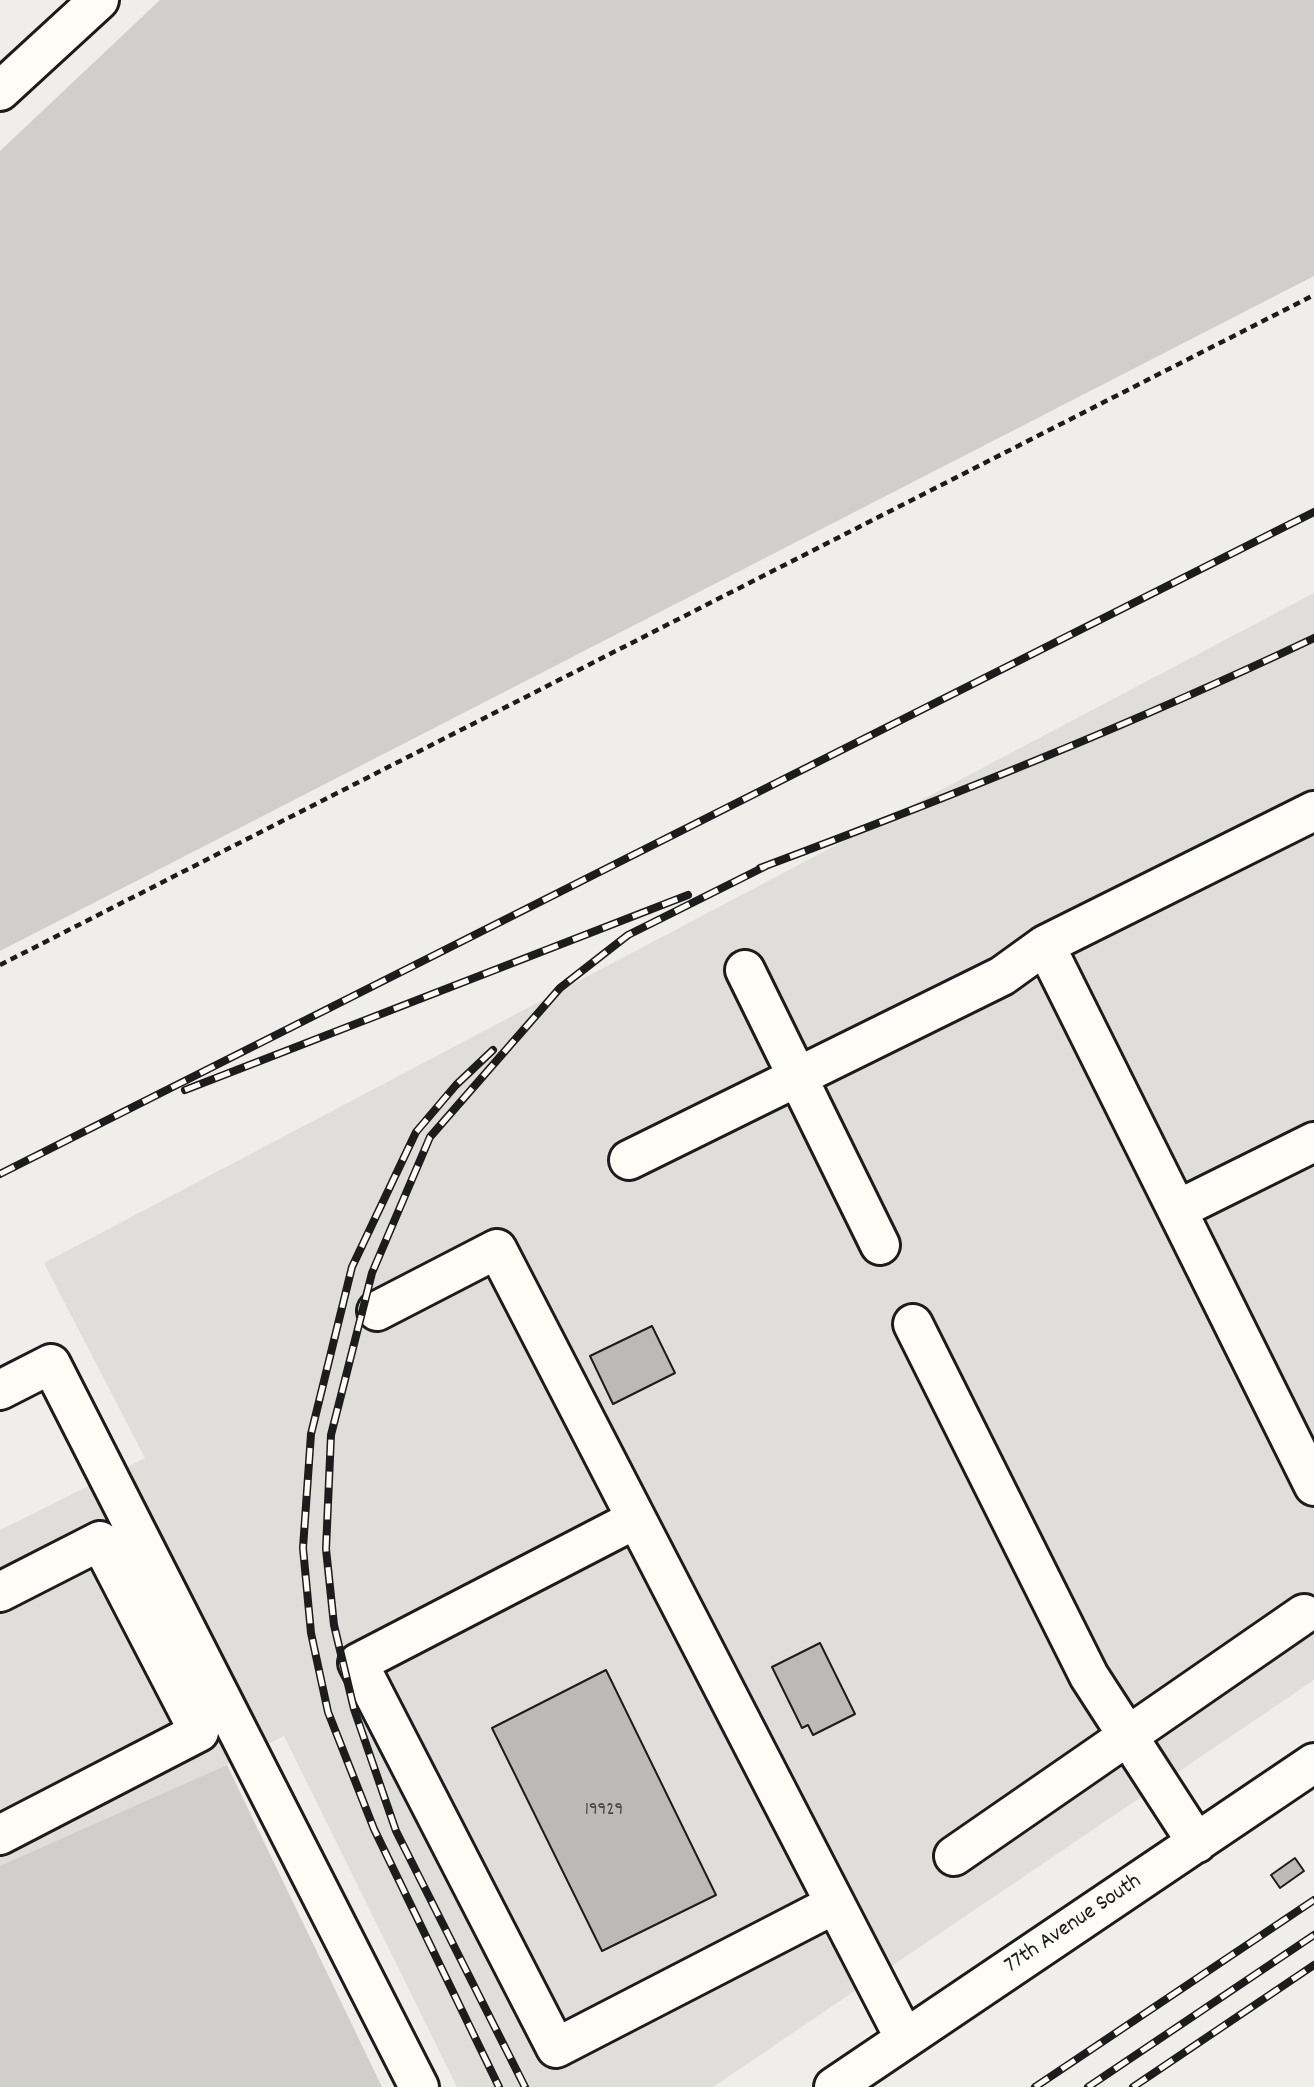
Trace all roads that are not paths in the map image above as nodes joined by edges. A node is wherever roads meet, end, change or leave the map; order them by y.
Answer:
1 (99, 0) edge
2 (0, 91) edge
3 (1314, 811) edge
4 (1045, 945) junction
5 (745, 970) dead end
6 (797, 1077) junction
7 (1314, 1142) edge
8 (629, 1160) dead end
9 (1177, 1210) junction
10 (880, 1245) dead end
11 (377, 1311) dead end
12 (914, 1324) dead end
13 (0, 1390) edge
14 (1314, 1486) edge
15 (636, 1519) junction
16 (0, 1592) edge
17 (1304, 1614) dead end
18 (170, 1635) junction
19 (1128, 1736) junction
20 (1314, 1763) edge
21 (0, 1835) edge
22 (1196, 1843) junction
23 (954, 1856) dead end
24 (835, 1904) junction
25 (905, 2039) junction
26 (419, 2087) edge
27 (834, 2087) edge

1 - 2 street
3 - 4 street
4 - 6 street
4 - 9 street
5 - 6 street
6 - 8 street
6 - 10 street
7 - 9 street
9 - 14 street
11 - 15 street
12 - 19 street
13 - 18 street
15 - 24 street
15 - 24 street
16 - 18 street
17 - 19 street
18 - 21 street
18 - 26 street
19 - 22 street
19 - 23 street
20 - 22 street, 77th Avenue South
22 - 25 street, 77th Avenue South
24 - 25 street
25 - 27 street, 77th Avenue South

